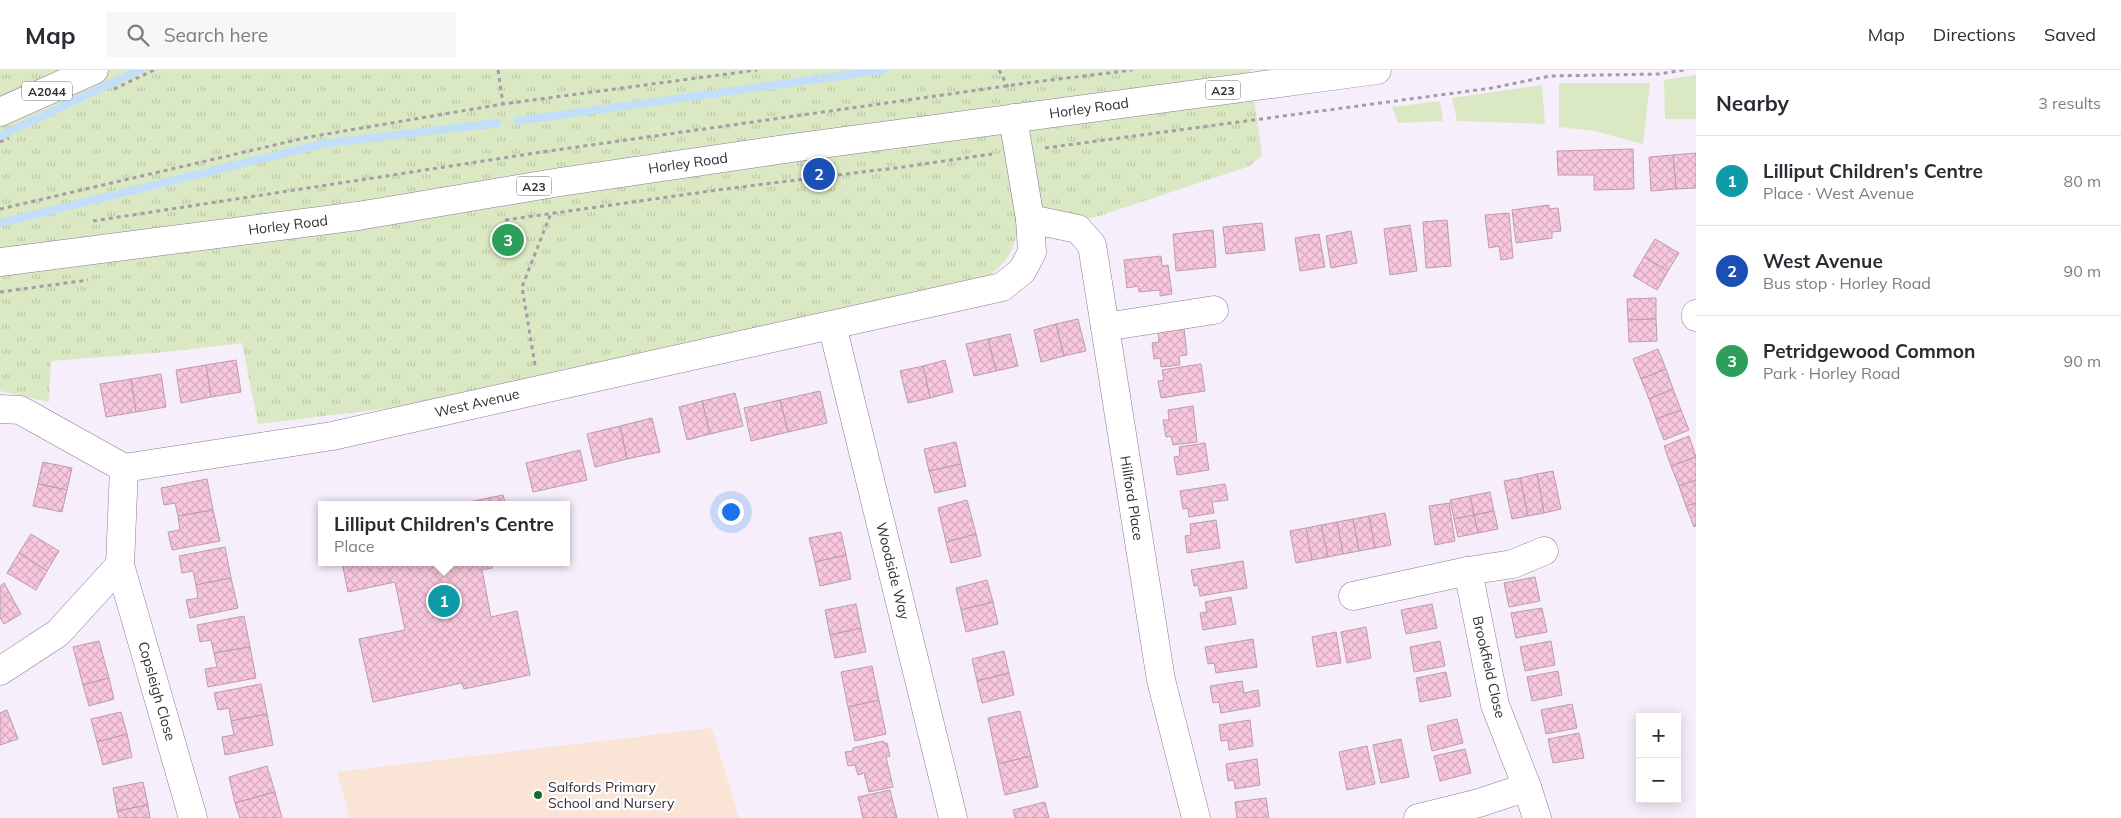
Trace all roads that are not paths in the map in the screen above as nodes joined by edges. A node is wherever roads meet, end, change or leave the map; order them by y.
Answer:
1 (94, 70) edge
2 (1377, 70) edge
3 (0, 112) edge
4 (1012, 118) junction
5 (1030, 219) junction
6 (0, 262) edge
7 (1214, 310) dead end
8 (832, 325) junction
9 (1105, 327) junction
10 (0, 409) edge
11 (124, 468) junction
12 (1544, 551) dead end
13 (120, 565) junction
14 (1468, 571) junction
15 (1354, 596) dead end
16 (0, 671) edge
17 (1527, 787) junction
18 (193, 818) edge
19 (953, 818) edge
20 (1196, 818) edge
21 (1418, 818) edge
22 (1537, 818) edge

1 - 3 street, A2044
2 - 4 street, Horley Road / A23
4 - 5 street, West Avenue
4 - 6 street, Horley Road / A23
5 - 8 street, West Avenue
5 - 9 street, Hillford Place
7 - 9 street
8 - 11 street, West Avenue
8 - 19 street, Woodside Way
9 - 20 street, Hillford Place
10 - 11 street
11 - 13 street, Copsleigh Close
12 - 14 street
13 - 16 street
13 - 18 street, Copsleigh Close
14 - 15 street
14 - 17 street, Brookfield Close
17 - 21 street
17 - 22 street, Brookfield Close

